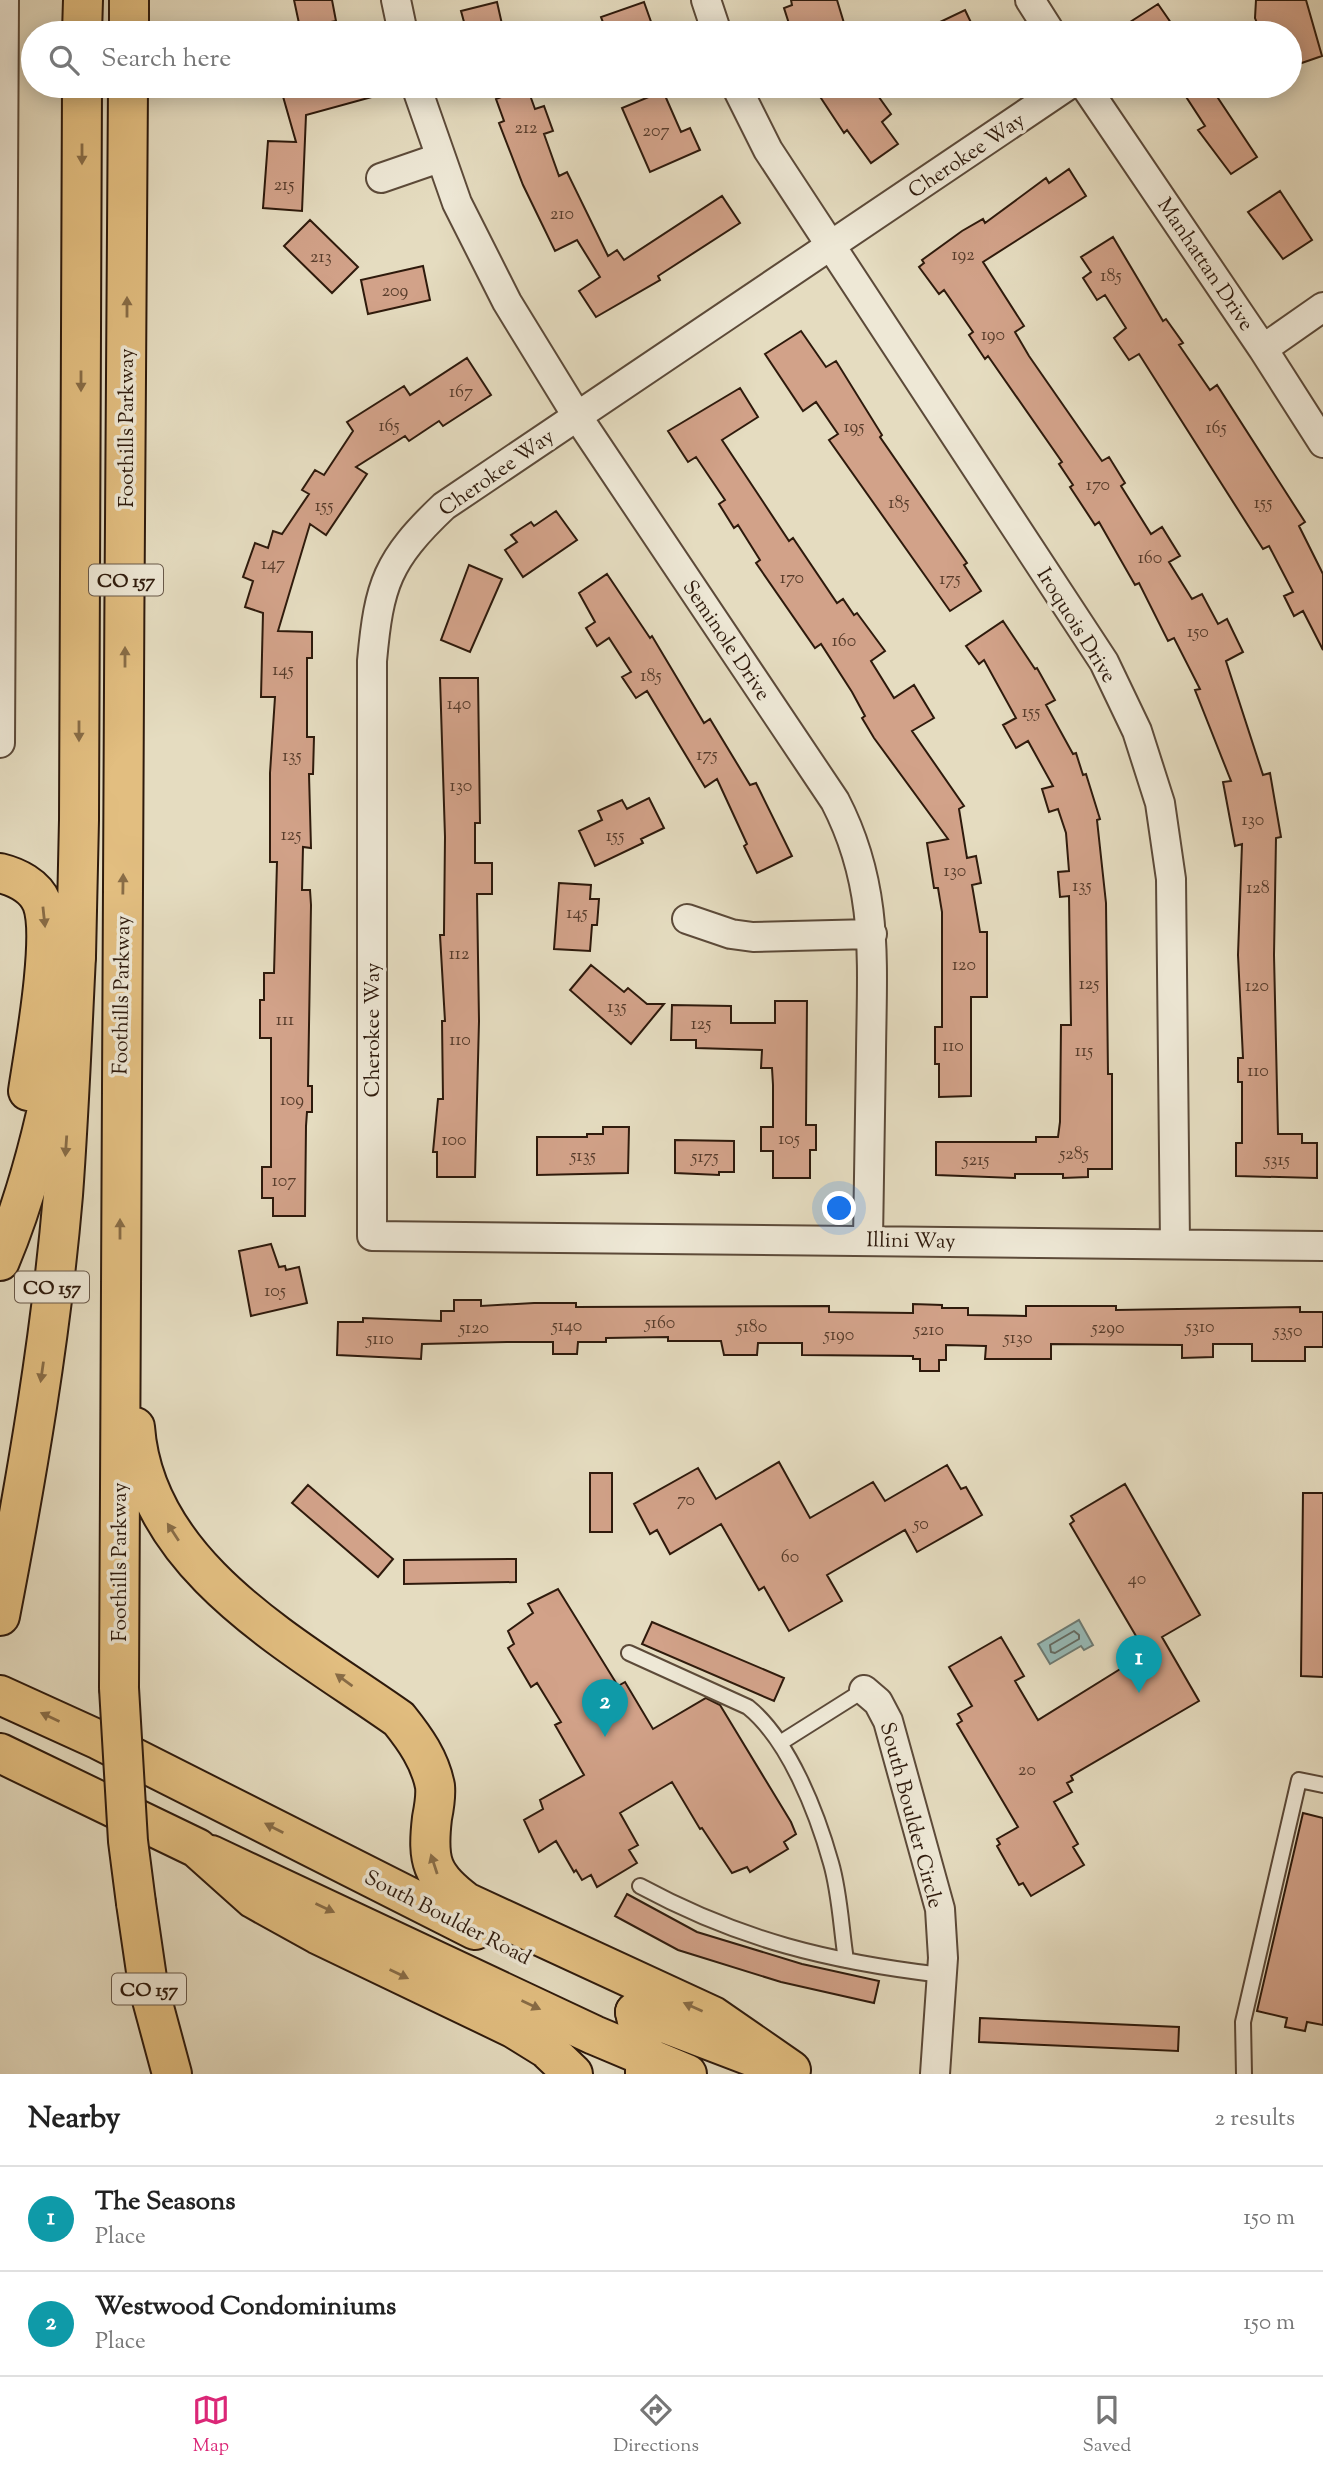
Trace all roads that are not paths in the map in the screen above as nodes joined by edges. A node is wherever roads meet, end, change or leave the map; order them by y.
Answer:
1 (4, 0) edge
2 (83, 0) edge
3 (129, 0) edge
4 (396, 0) edge
5 (706, 0) edge
6 (1030, 0) edge
7 (82, 21) edge
8 (129, 21) edge
9 (400, 21) edge
10 (714, 21) edge
11 (1044, 21) edge
12 (82, 98) edge
13 (128, 98) edge
14 (420, 98) edge
15 (742, 98) edge
16 (1049, 98) edge
17 (1093, 98) edge
18 (439, 158) junction
19 (381, 178) dead end
20 (2, 235) edge
21 (830, 247) junction
22 (1323, 307) edge
23 (1263, 349) junction
24 (577, 416) junction
25 (1323, 443) edge
26 (0, 743) edge
27 (0, 873) edge
28 (687, 919) dead end
29 (872, 934) junction
30 (76, 956) junction
31 (0, 1219) edge
32 (372, 1237) joint
33 (868, 1239) junction
34 (1175, 1243) junction
35 (1323, 1246) edge
36 (0, 1261) edge
37 (120, 1297) junction
38 (0, 1616) edge
39 (629, 1653) dead end
40 (864, 1690) joint
41 (0, 1695) edge
42 (780, 1743) junction
43 (0, 1753) edge
44 (1323, 1785) edge
45 (197, 1848) junction
46 (640, 1886) dead end
47 (136, 1903) junction
48 (846, 1960) junction
49 (942, 1975) junction
50 (635, 2012) junction
51 (645, 2065) edge
52 (799, 2072) edge
53 (172, 2074) edge
54 (189, 2074) edge
55 (572, 2074) edge
56 (687, 2074) edge
57 (935, 2074) edge
58 (1244, 2074) edge

1 - 20 street
2 - 7 main road
3 - 8 main road
4 - 9 street
5 - 10 street
6 - 11 street
12 -> 30 main road, CO 157
37 -> 13 main road, Foothills Parkway / CO 157
14 - 18 street, Seminole Drive
15 - 21 street, Iroquois Drive
16 - 21 street, Cherokee Way
17 - 23 street, Manhattan Drive
18 - 19 street
18 - 24 street, Seminole Drive
20 - 26 street
21 - 24 street, Cherokee Way
21 - 34 street, Iroquois Drive
22 - 23 street
23 - 25 street, Manhattan Drive
24 - 29 street, Seminole Drive
24 - 32 street, Cherokee Way
27 -> 31 main road
28 - 29 street
29 - 33 street, Seminole Drive
30 - 36 main road
30 -> 38 main road, CO 157
32 - 33 street, Illini Way
33 - 34 street, Illini Way
34 - 35 street, Illini Way
37 - 47 main road, Foothills Parkway / CO 157, bridge
52 -> 37 main road
39 - 42 lane
40 - 42 lane
40 - 49 street, South Boulder Circle
50 -> 41 main road, South Boulder Road
42 - 48 lane
43 - 45 main road, South Boulder Road
44 - 58 lane
45 -> 51 main road, South Boulder Road
45 -> 55 main road
46 - 48 lane
47 - 53 main road, CO 157
47 - 54 main road
48 - 49 lane
49 - 57 street, South Boulder Circle
50 - 51 main road
50 - 52 main road, South Boulder Road
51 - 56 main road, South Boulder Road

